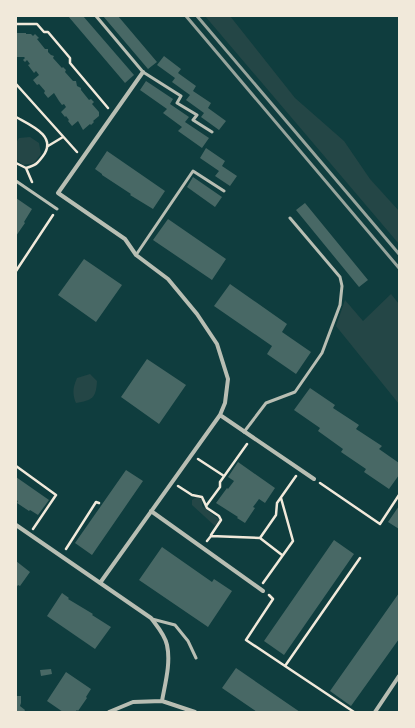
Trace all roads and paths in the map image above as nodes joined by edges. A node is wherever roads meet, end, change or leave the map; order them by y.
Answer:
1 (96, 16) edge
2 (16, 24) edge
3 (143, 72) junction
4 (16, 84) edge
5 (16, 117) edge
6 (108, 122) junction
7 (212, 132) dead end
8 (63, 137) junction
9 (48, 146) junction
10 (82, 158) junction
11 (16, 163) edge
12 (26, 168) junction
13 (16, 181) edge
14 (224, 191) dead end
15 (37, 195) junction
16 (57, 209) joint
17 (290, 218) dead end
18 (136, 255) junction
19 (16, 271) edge
20 (220, 415) junction
21 (244, 432) junction
22 (252, 437) junction
23 (192, 454) junction
24 (16, 466) edge
25 (301, 470) junction
26 (224, 476) junction
27 (314, 479) joint
28 (172, 481) junction
29 (399, 495) edge
30 (281, 498) junction
31 (99, 503) dead end
32 (206, 506) junction
33 (151, 511) junction
34 (16, 525) edge
35 (29, 534) junction
36 (211, 536) junction
37 (260, 538) junction
38 (202, 548) junction
39 (282, 555) junction
40 (61, 556) junction
41 (360, 558) dead end
42 (100, 583) junction
43 (262, 590) junction
44 (151, 618) junction
45 (196, 658) dead end
46 (285, 666) junction
47 (399, 676) edge
48 (162, 701) junction
49 (109, 712) edge
50 (195, 712) edge
51 (354, 712) edge
52 (375, 712) edge

1 - 3 lane
2 - 6 path
3 - 6 street
3 - 7 lane
4 - 8 path
5 - 9 path
6 - 10 street
8 - 9 path
8 - 10 path
9 - 12 path
10 - 18 street
11 - 12 path
12 - 15 path
13 - 15 lane
14 - 18 lane
15 - 16 lane
16 - 19 path
17 - 21 lane
18 - 20 street
20 - 21 street
20 - 23 street
21 - 22 street
22 - 25 street
22 - 26 path
23 - 26 path
23 - 28 street
24 - 35 path
25 - 27 street
25 - 30 path
26 - 32 path
27 - 29 path
28 - 32 path
28 - 33 street
30 - 37 path
30 - 39 path
31 - 40 path
32 - 36 path
33 - 38 street
33 - 42 street
34 - 35 street
35 - 40 street
36 - 37 path
36 - 38 path
37 - 39 path
38 - 43 street
39 - 43 path
40 - 42 street
41 - 46 path
42 - 44 street
43 - 46 path
44 - 45 lane
44 - 48 street
46 - 51 path
47 - 52 street
48 - 49 street
48 - 50 street

